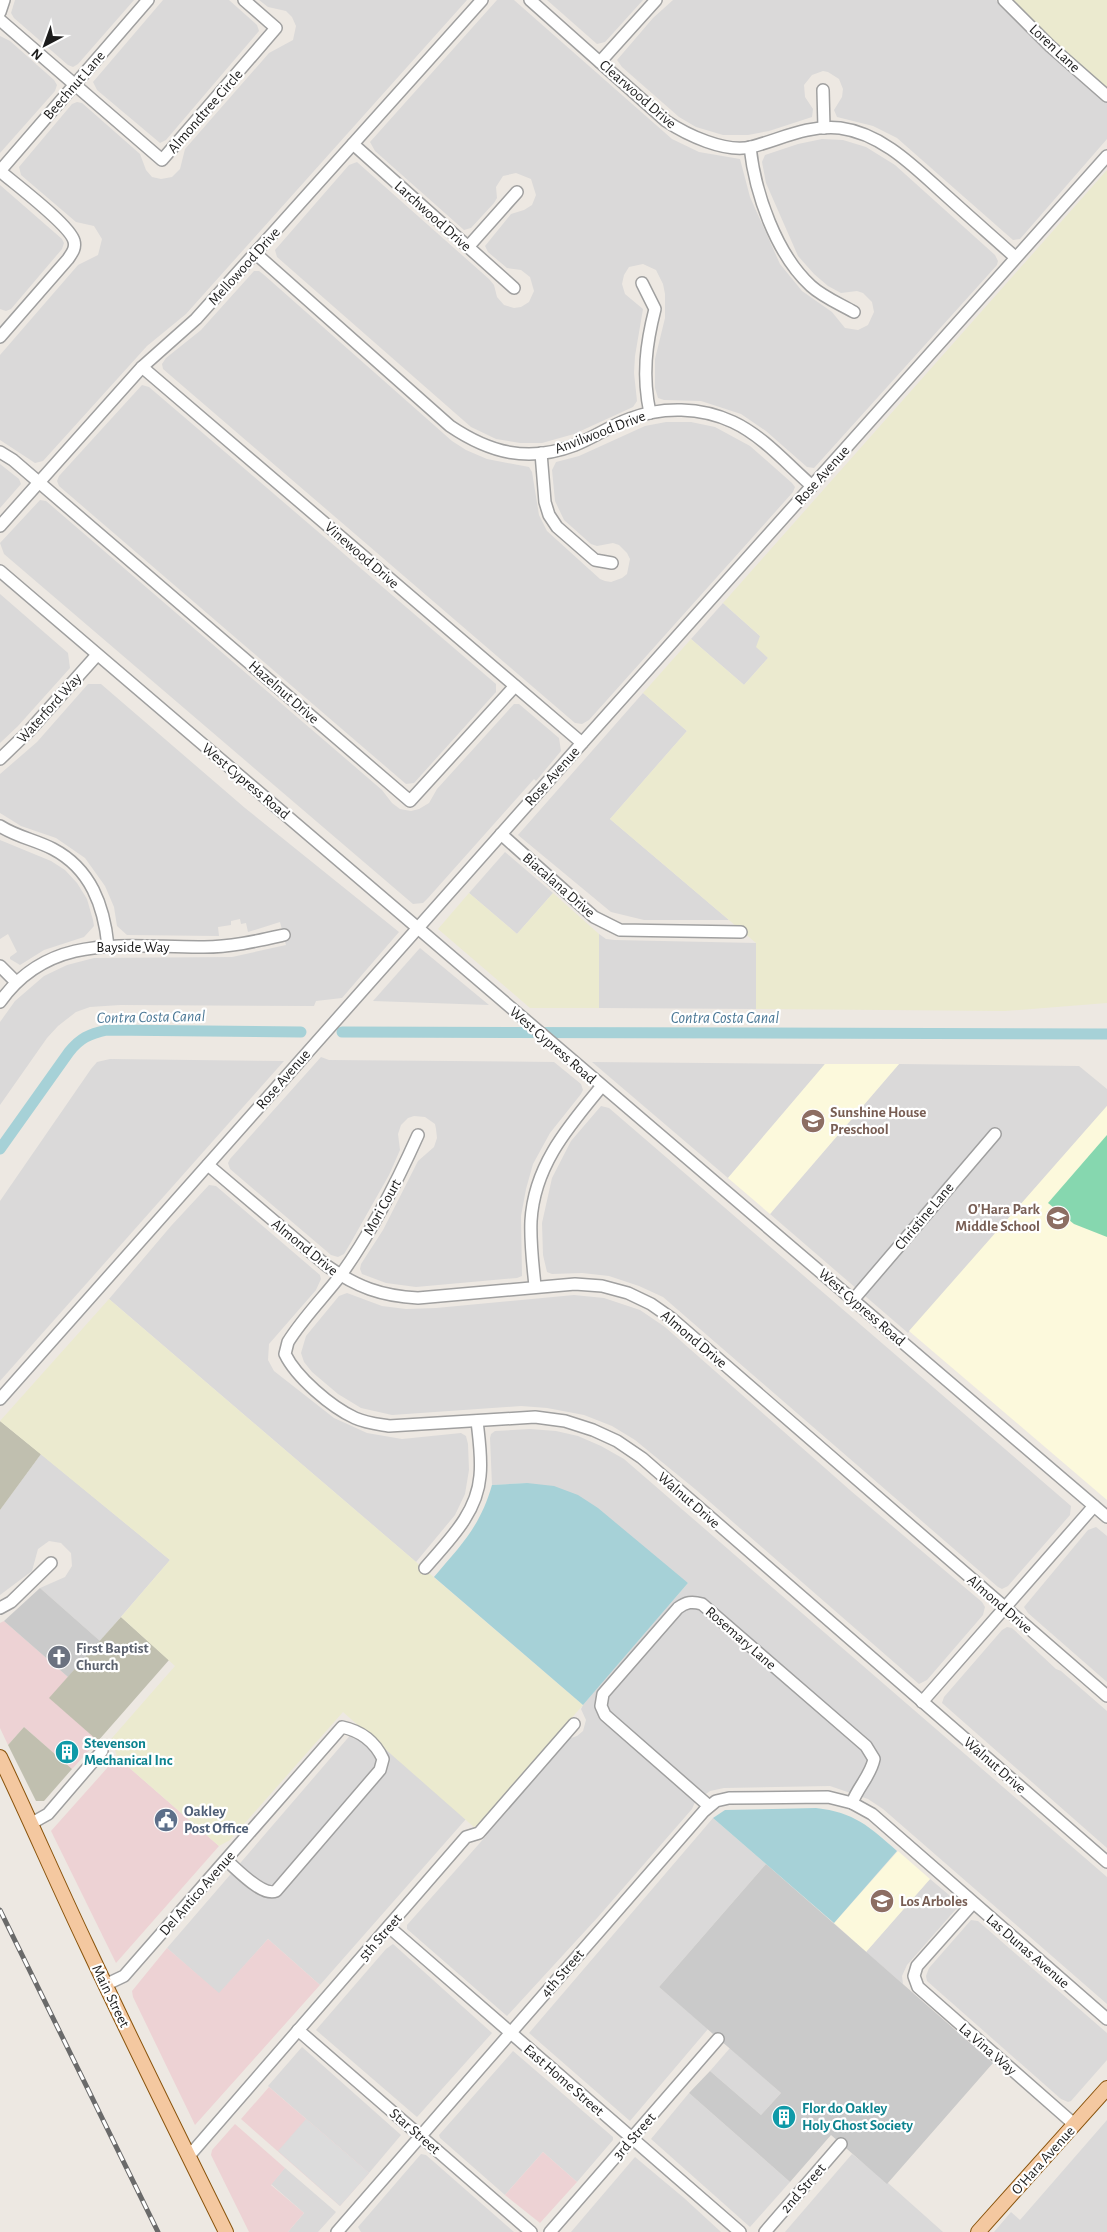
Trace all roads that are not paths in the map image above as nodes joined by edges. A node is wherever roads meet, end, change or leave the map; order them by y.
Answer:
1 (4, 0) edge
2 (148, 0) edge
3 (244, 0) edge
4 (482, 0) edge
5 (530, 0) edge
6 (656, 0) edge
7 (1004, 0) edge
8 (0, 12) edge
9 (0, 20) edge
10 (600, 62) junction
11 (74, 84) junction
12 (823, 90) dead end
13 (1107, 96) edge
14 (824, 128) junction
15 (353, 144) junction
16 (750, 147) junction
17 (1107, 156) edge
18 (0, 171) edge
19 (517, 192) dead end
20 (468, 247) junction
21 (256, 253) junction
22 (1015, 257) junction
23 (642, 283) dead end
24 (514, 288) dead end
25 (854, 312) dead end
26 (2, 329) edge
27 (142, 367) junction
28 (650, 413) junction
29 (0, 452) edge
30 (541, 453) junction
31 (39, 482) junction
32 (812, 486) junction
33 (0, 526) edge
34 (612, 563) dead end
35 (0, 572) edge
36 (97, 655) junction
37 (515, 686) junction
38 (582, 743) junction
39 (0, 758) edge
40 (0, 826) edge
41 (501, 834) junction
42 (418, 928) junction
43 (742, 932) dead end
44 (284, 935) dead end
45 (108, 946) junction
46 (0, 966) edge
47 (16, 982) junction
48 (0, 1002) edge
49 (601, 1087) junction
50 (995, 1134) dead end
51 (418, 1135) dead end
52 (208, 1165) junction
53 (340, 1276) junction
54 (535, 1286) junction
55 (853, 1300) junction
56 (0, 1399) edge
57 (477, 1421) junction
58 (1094, 1506) junction
59 (1107, 1517) edge
60 (51, 1563) dead end
61 (425, 1568) dead end
62 (0, 1608) edge
63 (1004, 1608) junction
64 (1107, 1696) edge
65 (922, 1702) junction
66 (574, 1724) dead end
67 (102, 1752) dead end
68 (0, 1757) edge
69 (828, 1797) joint
70 (852, 1803) junction
71 (709, 1806) junction
72 (32, 1824) junction
73 (226, 1860) junction
74 (1107, 1862) edge
75 (973, 1903) junction
76 (389, 1927) junction
77 (105, 1985) junction
78 (1107, 2019) edge
79 (298, 2030) junction
80 (510, 2032) junction
81 (718, 2040) dead end
82 (1107, 2088) edge
83 (1075, 2125) junction
84 (420, 2136) junction
85 (632, 2138) junction
86 (841, 2144) dead end
87 (189, 2156) junction
88 (341, 2231) edge
89 (226, 2232) edge
90 (531, 2232) edge
91 (550, 2232) edge
92 (740, 2232) edge
93 (764, 2232) edge
94 (978, 2232) edge

1 - 8 street
2 - 11 street, Beechnut Lane
3 - 11 street, Almondtree Circle
4 - 15 street, Mellowood Drive
5 - 10 street, Clearwood Drive
6 - 10 street
7 - 13 street, Loren Lane
9 - 11 street
10 - 16 street, Clearwood Drive
11 - 18 street, Beechnut Lane
12 - 14 street
14 - 16 street, Clearwood Drive
14 - 22 street, Clearwood Drive
15 - 20 street, Larchwood Drive
15 - 21 street, Mellowood Drive
16 - 25 street
17 - 22 street, Rose Avenue
18 - 26 street
19 - 20 street
20 - 24 street, Larchwood Drive
21 - 27 street, Mellowood Drive
21 - 30 street, Anvilwood Drive
22 - 32 street, Rose Avenue
23 - 28 street
27 - 31 street, Mellowood Drive
27 - 37 street, Vinewood Drive
28 - 30 street, Anvilwood Drive
28 - 32 street, Anvilwood Drive
29 - 31 street
30 - 34 street
31 - 33 street, Mellowood Drive
31 - 37 street, Hazelnut Drive
32 - 38 street, Rose Avenue
35 - 36 street, West Cypress Road
36 - 39 street, Waterford Way
36 - 42 street, West Cypress Road
37 - 38 street, Vinewood Drive
38 - 41 street, Rose Avenue
40 - 45 street
41 - 42 street, Rose Avenue
41 - 43 street, Biacalana Drive
42 - 49 street, West Cypress Road
42 - 52 street, Rose Avenue
44 - 45 street, Bayside Way
45 - 47 street, Bayside Way
46 - 47 street
47 - 48 street, Bayside Way
49 - 54 street
49 - 55 street, West Cypress Road
50 - 55 street, Christine Lane
51 - 53 street, Mori Court
52 - 53 street, Almond Drive
52 - 56 street, Rose Avenue
53 - 54 street, Almond Drive
53 - 57 street, Walnut Drive
54 - 63 street, Almond Drive
55 - 58 street, West Cypress Road
57 - 61 street
57 - 65 street, Walnut Drive
58 - 59 street, West Cypress Road
58 - 63 street
60 - 62 street
63 - 64 street, Almond Drive
63 - 65 street
65 - 74 street, Walnut Drive
66 - 76 street, 5th Street
67 - 72 street
68 - 72 main road, Main Street
69 - 70 street, Las Dunas Avenue
69 - 71 street, 4th Street
70 - 71 street, Rosemary Lane
70 - 75 street, Las Dunas Avenue
71 - 80 street, 4th Street
72 - 77 main road, Main Street
73 - 73 street, Del Antico Avenue
73 - 77 street, Del Antico Avenue
75 - 78 street, Las Dunas Avenue
75 - 83 street, La Vina Way
76 - 79 street, 5th Street
76 - 80 street, East Home Street
77 - 87 main road, Main Street
79 - 84 street, Star Street
79 - 87 street, 5th Street
80 - 84 street, 4th Street
80 - 85 street, East Home Street
81 - 85 street, 3rd Street
82 - 83 main road, O'Hara Avenue
83 - 94 main road, O'Hara Avenue
84 - 88 street, 4th Street
84 - 90 street, Star Street
85 - 91 street, 3rd Street
85 - 92 street, East Home Street
86 - 93 street, 2nd Street
87 - 89 main road, Main Street

